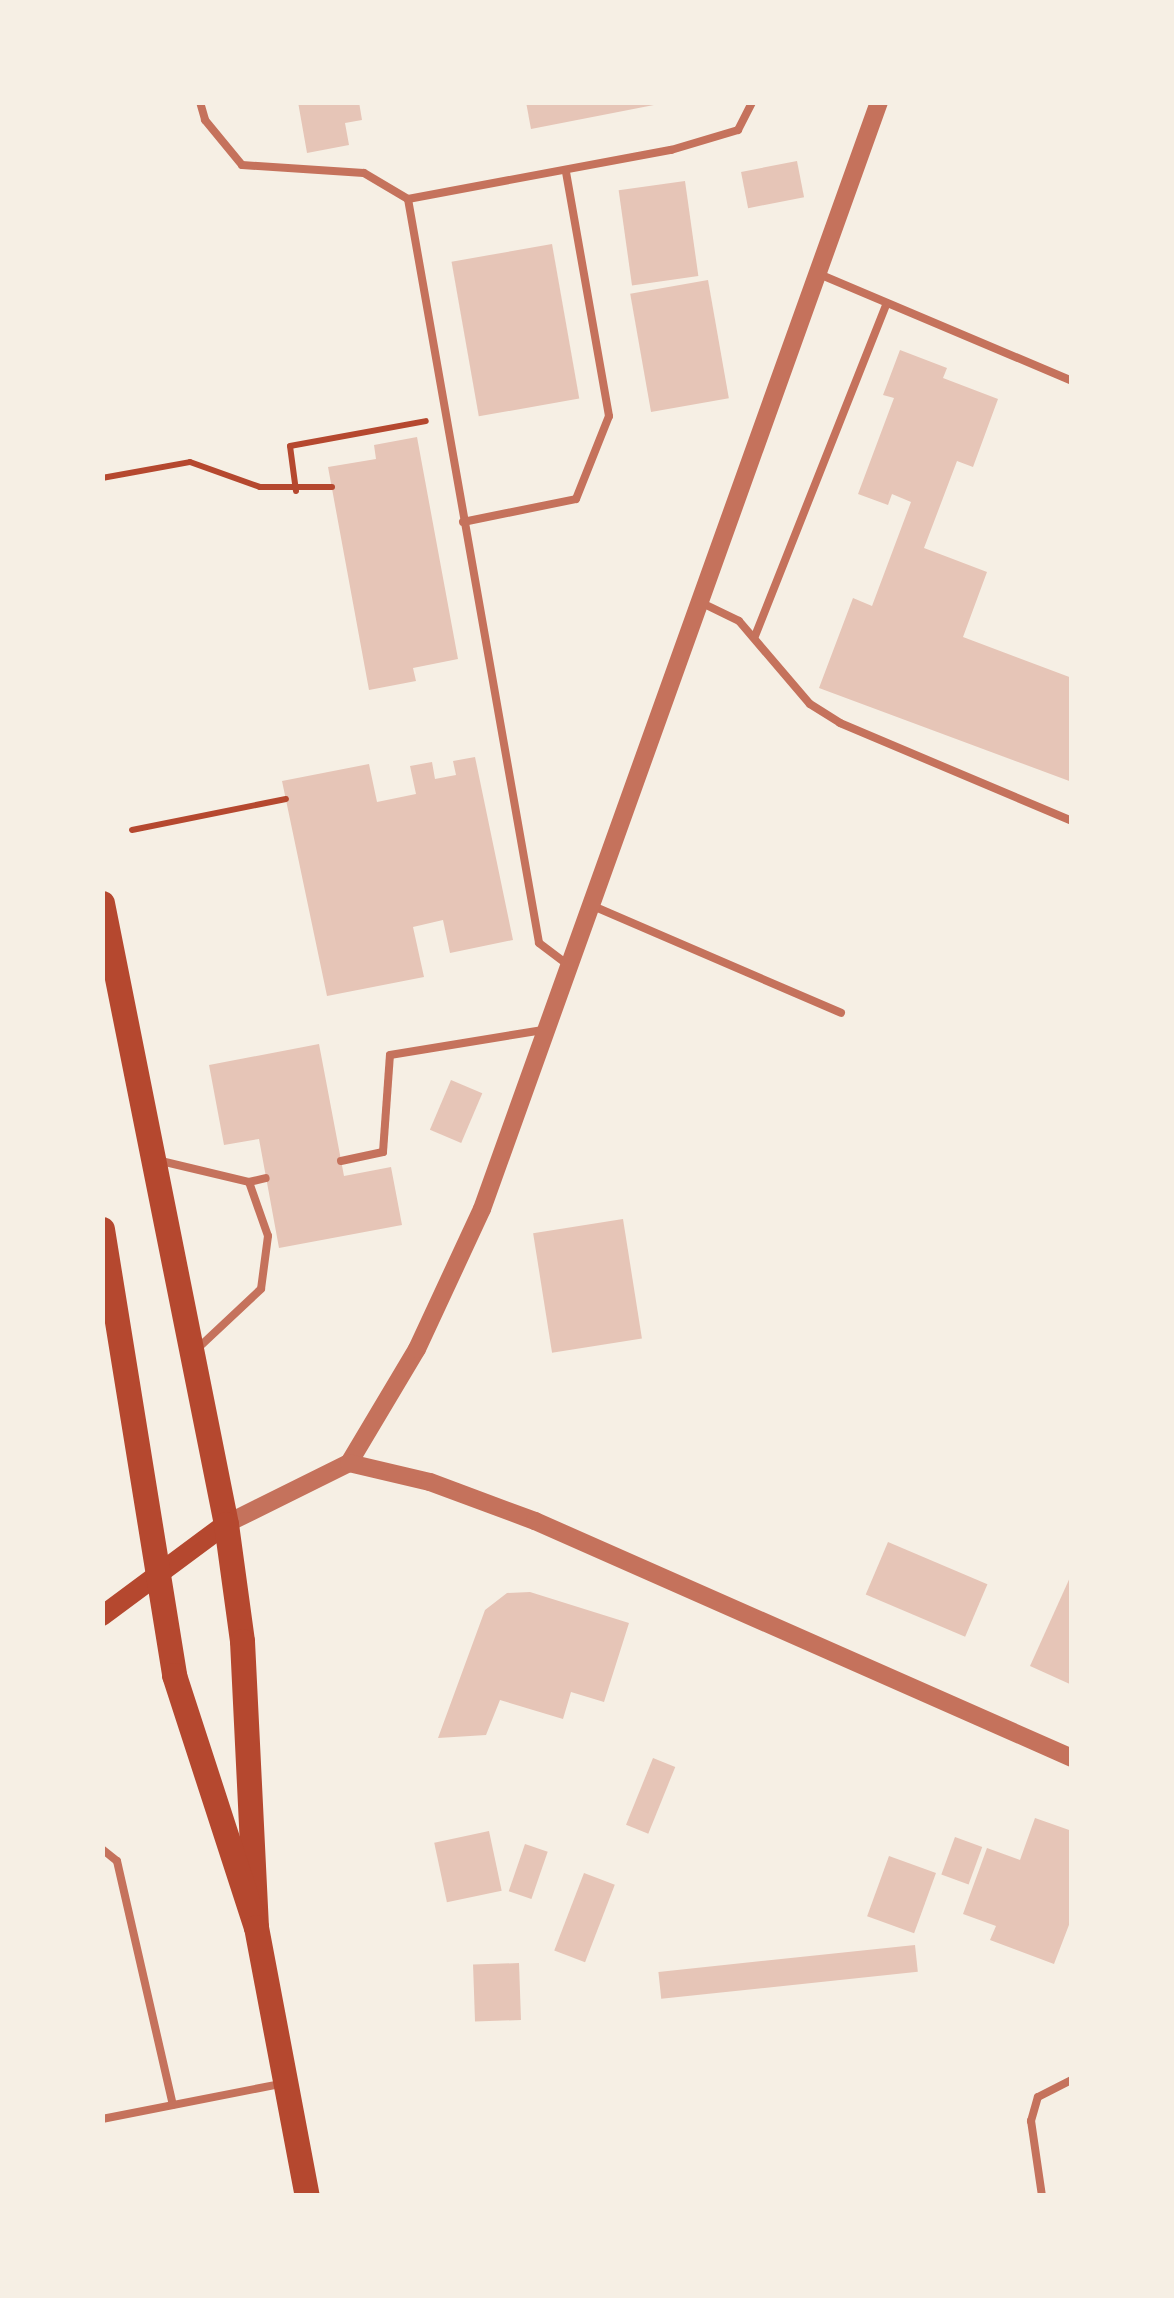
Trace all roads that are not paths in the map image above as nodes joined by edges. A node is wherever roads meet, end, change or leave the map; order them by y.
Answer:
1 (200, 102) edge
2 (752, 102) edge
3 (879, 102) edge
4 (566, 173) junction
5 (408, 198) junction
6 (815, 273) junction
7 (887, 303) junction
8 (1072, 380) edge
9 (463, 522) junction
10 (698, 602) junction
11 (755, 636) junction
12 (1072, 821) edge
13 (102, 903) edge
14 (589, 904) junction
15 (570, 966) junction
16 (841, 1012) dead end
17 (550, 1029) junction
18 (155, 1160) junction
19 (341, 1162) dead end
20 (266, 1178) dead end
21 (248, 1182) junction
22 (102, 1229) edge
23 (192, 1353) junction
24 (349, 1463) junction
25 (226, 1524) junction
26 (162, 1566) junction
27 (102, 1616) edge
28 (1072, 1758) edge
29 (102, 1849) edge
30 (256, 1927) junction
31 (1072, 2080) edge
32 (285, 2083) junction
33 (173, 2105) junction
34 (102, 2119) edge
35 (306, 2196) edge
36 (1042, 2196) edge

1 - 5 lane
2 - 4 lane
3 - 6 street
4 - 5 lane
4 - 9 lane
5 - 9 lane
6 - 7 lane
6 - 10 street
7 - 8 lane
7 - 11 lane
9 - 15 lane
10 - 11 lane
10 - 14 street
11 - 12 lane
13 - 18 main road
14 - 15 street
14 - 16 lane
15 - 17 street
17 - 19 lane
17 - 24 street
18 - 21 lane
18 - 23 main road
20 - 21 lane
21 - 23 lane
22 - 26 main road
23 - 25 main road
24 - 25 street
24 - 28 street
25 - 26 main road
25 - 30 main road
26 - 27 main road
26 - 30 main road
29 - 33 lane
30 - 32 main road
31 - 36 lane
32 - 33 lane
32 - 35 main road
33 - 34 lane

